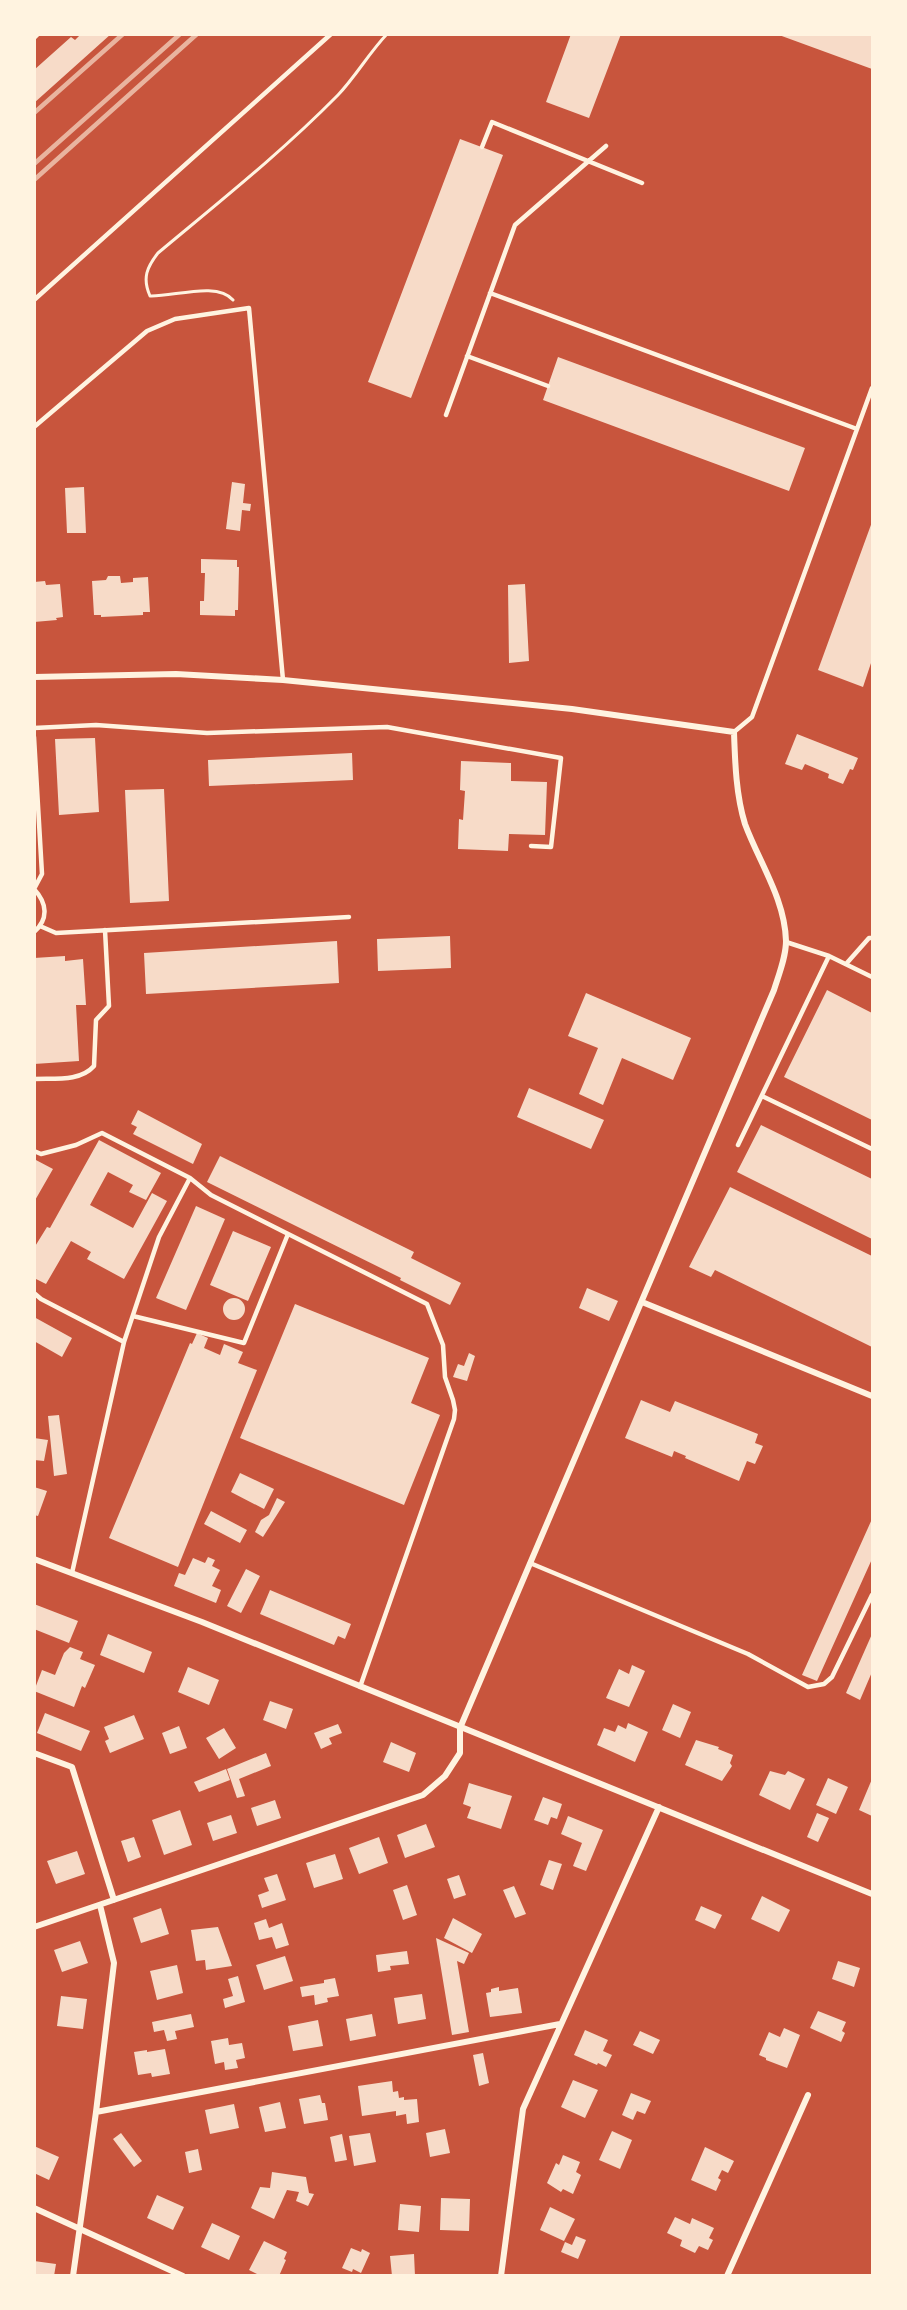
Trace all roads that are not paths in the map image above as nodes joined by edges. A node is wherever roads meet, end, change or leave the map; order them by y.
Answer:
1 (38, 34) edge
2 (331, 34) edge
3 (34, 38) edge
4 (606, 146) dead end
5 (482, 147) dead end
6 (588, 162) junction
7 (642, 183) dead end
8 (490, 293) junction
9 (34, 300) edge
10 (467, 356) junction
11 (548, 386) dead end
12 (873, 388) edge
13 (446, 415) dead end
14 (34, 427) edge
15 (857, 429) junction
16 (34, 676) edge
17 (283, 680) junction
18 (34, 728) edge
19 (735, 732) junction
20 (34, 737) edge
21 (531, 846) dead end
22 (34, 889) edge
23 (350, 916) dead end
24 (40, 926) junction
25 (105, 930) junction
26 (34, 932) edge
27 (873, 938) edge
28 (786, 942) junction
29 (829, 956) junction
30 (846, 964) junction
31 (873, 977) edge
32 (34, 1079) edge
33 (762, 1096) junction
34 (738, 1145) dead end
35 (873, 1149) edge
36 (34, 1151) edge
37 (190, 1178) junction
38 (288, 1233) junction
39 (34, 1293) edge
40 (642, 1302) junction
41 (133, 1316) junction
42 (124, 1342) junction
43 (873, 1396) edge
44 (34, 1559) edge
45 (530, 1563) junction
46 (72, 1573) junction
47 (873, 1595) edge
48 (360, 1687) junction
49 (460, 1728) junction
50 (34, 1753) edge
51 (659, 1807) junction
52 (873, 1894) edge
53 (114, 1900) junction
54 (100, 1905) junction
55 (34, 1927) edge
56 (561, 2024) junction
57 (808, 2096) dead end
58 (96, 2112) junction
59 (34, 2208) edge
60 (80, 2228) junction
61 (73, 2276) edge
62 (183, 2276) edge
63 (501, 2276) edge
64 (727, 2276) edge

1 - 3 lane
2 - 9 lane
4 - 6 lane
5 - 6 lane
6 - 7 lane
6 - 8 lane
8 - 10 lane
8 - 15 lane
10 - 11 lane
10 - 13 lane
12 - 15 lane
14 - 17 lane
15 - 19 lane
16 - 17 street
17 - 19 street
18 - 21 lane
19 - 28 street
20 - 22 lane
22 - 24 lane
23 - 25 lane
24 - 25 lane
24 - 26 lane
25 - 32 lane
27 - 30 lane
28 - 29 lane
28 - 40 street
29 - 30 lane
29 - 33 lane
30 - 31 lane
33 - 34 lane
33 - 35 lane
36 - 37 lane
37 - 38 lane
37 - 41 lane
38 - 41 lane
38 - 48 lane
39 - 42 lane
40 - 43 street
40 - 45 street
41 - 42 lane
42 - 46 lane
44 - 46 street
45 - 47 lane
45 - 49 street
46 - 48 street
48 - 49 street
49 - 51 street
49 - 53 street
50 - 53 street
51 - 52 street
51 - 56 street
53 - 54 street
54 - 55 street
54 - 58 street
56 - 58 street
56 - 63 street
57 - 64 street
58 - 60 street
59 - 60 street
60 - 61 street
60 - 62 street

